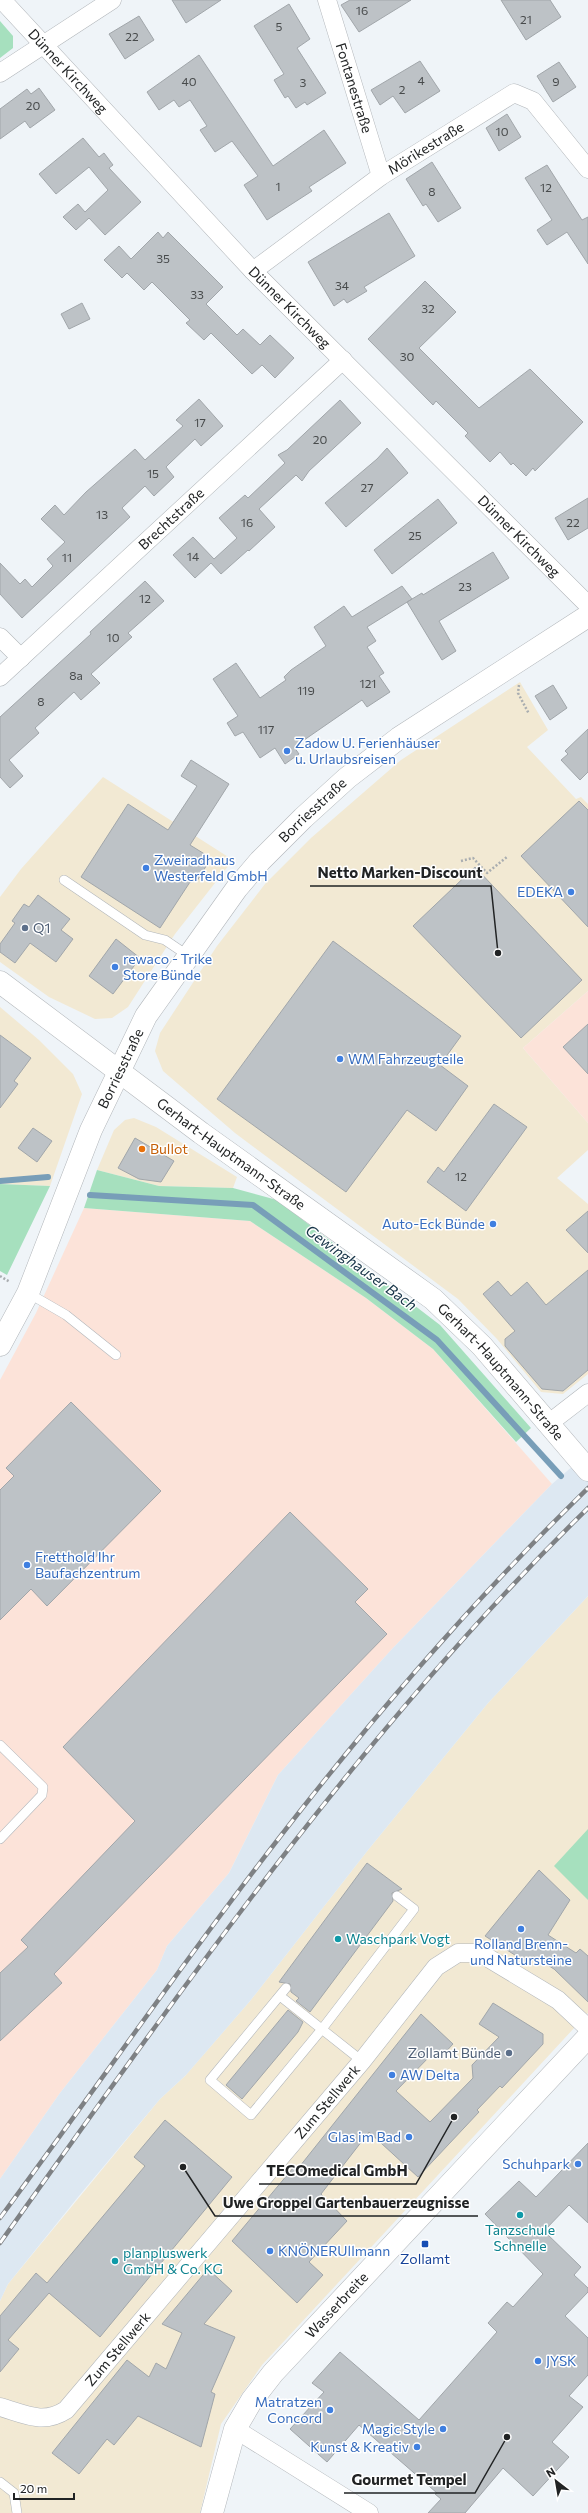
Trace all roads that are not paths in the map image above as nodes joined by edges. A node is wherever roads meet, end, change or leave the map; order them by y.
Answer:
1 (2, 0) edge
2 (112, 0) edge
3 (327, 0) edge
4 (43, 43) junction
5 (0, 73) edge
6 (588, 169) edge
7 (381, 176) junction
8 (253, 270) junction
9 (343, 360) junction
10 (588, 605) edge
11 (588, 616) edge
12 (0, 637) edge
13 (21, 658) junction
14 (0, 677) edge
15 (64, 880) dead end
16 (187, 955) junction
17 (0, 982) edge
18 (118, 1071) junction
19 (28, 1293) junction
20 (0, 1345) edge
21 (116, 1356) dead end
22 (588, 1393) edge
23 (548, 1424) junction
24 (588, 1470) edge
25 (0, 1744) edge
26 (0, 1839) edge
27 (397, 1896) dead end
28 (286, 1988) dead end
29 (280, 1996) junction
30 (588, 2028) edge
31 (322, 2029) junction
32 (588, 2036) edge
33 (362, 2061) junction
34 (0, 2407) edge
35 (235, 2429) junction
36 (0, 2482) edge
37 (17, 2513) edge
38 (212, 2513) edge
39 (369, 2513) edge

1 - 4 street, Dünner Kirchweg
2 - 4 street
3 - 7 street, Fontanestraße
4 - 5 street
4 - 8 street, Dünner Kirchweg
6 - 7 street, Mörikestraße
7 - 8 street, Mörikestraße
8 - 9 street, Dünner Kirchweg
9 - 10 street, Dünner Kirchweg
9 - 13 street, Brechtstraße
11 - 16 main road, Borriesstraße
12 - 13 street
13 - 14 street, Brechtstraße
15 - 16 lane
16 - 18 main road, Borriesstraße
17 - 18 main road, Gerhart-Hauptmann-Straße
18 - 19 main road, Borriesstraße
18 - 23 main road, Gerhart-Hauptmann-Straße
19 - 20 main road, Borriesstraße
19 - 21 lane
22 - 23 street
23 - 24 main road, Gerhart-Hauptmann-Straße
25 - 26 lane
27 - 31 lane
28 - 29 lane
29 - 31 lane
29 - 31 lane
30 - 33 street, Zum Stellwerk
31 - 33 lane
32 - 35 main road, Wasserbreite
33 - 34 street, Zum Stellwerk
35 - 38 main road, Wasserbreite
35 - 39 street
36 - 37 lane

